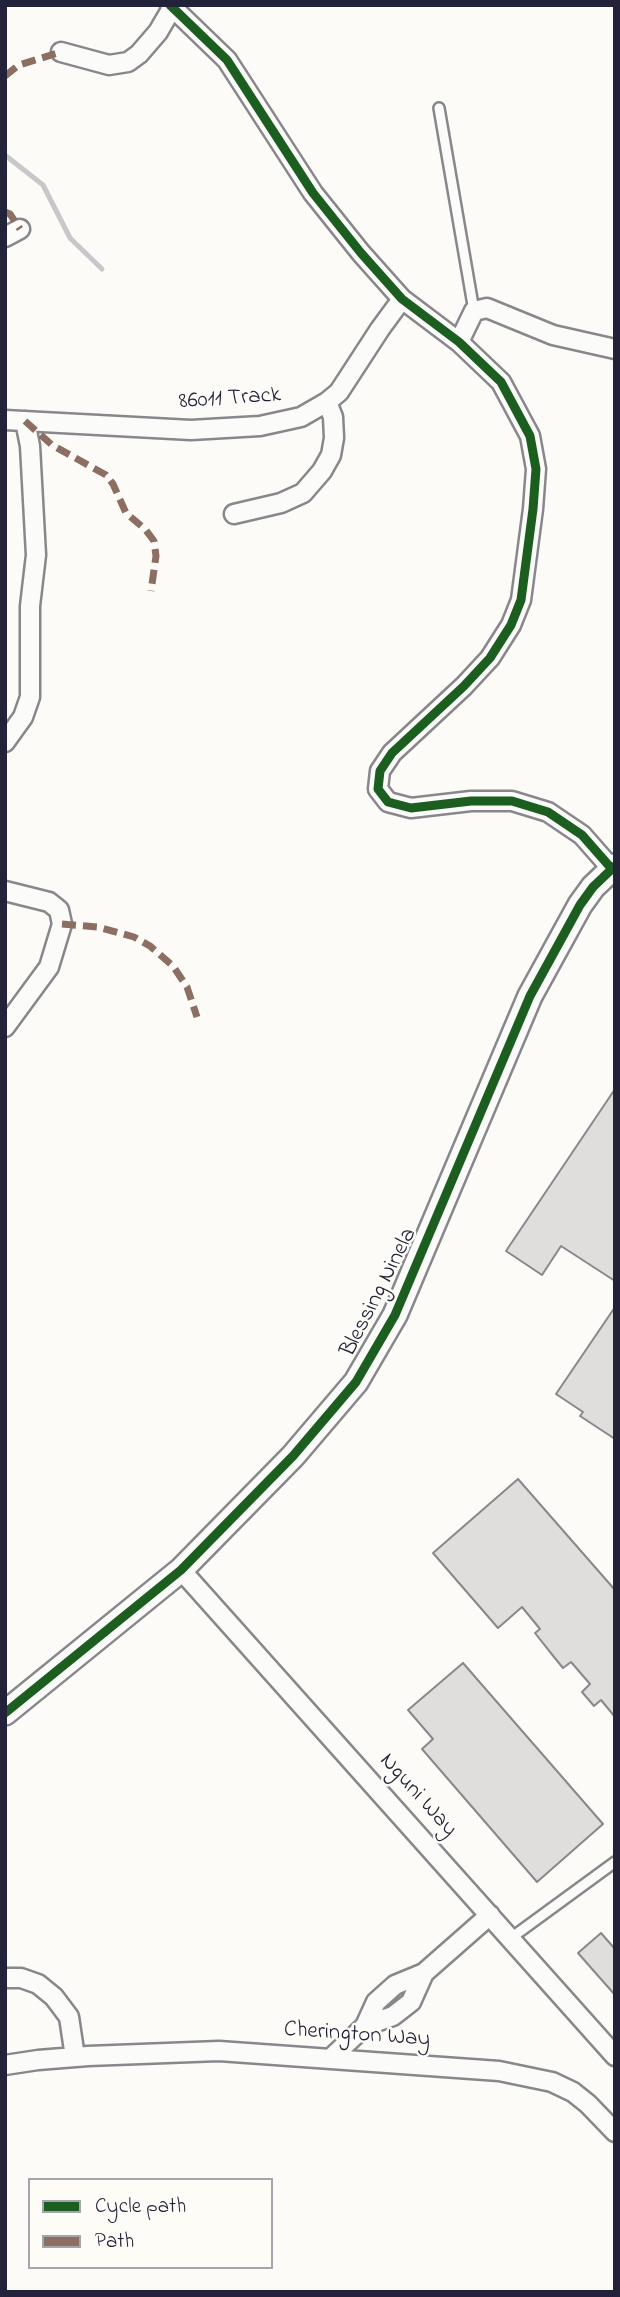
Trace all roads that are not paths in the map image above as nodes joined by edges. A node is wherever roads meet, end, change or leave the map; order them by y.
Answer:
1 (171, 6) edge
2 (61, 52) dead end
3 (439, 108) dead end
4 (402, 299) junction
5 (474, 311) junction
6 (459, 342) junction
7 (615, 349) edge
8 (327, 402) junction
9 (11, 419) edge
10 (234, 514) dead end
11 (5, 742) edge
12 (614, 868) edge
13 (5, 891) edge
14 (5, 1027) edge
15 (181, 1570) junction
16 (5, 1713) edge
17 (615, 1862) edge
18 (490, 1914) junction
19 (511, 1938) junction
20 (5, 1978) edge
21 (615, 2056) edge
22 (75, 2057) junction
23 (331, 2059) junction
24 (5, 2065) edge
25 (615, 2132) edge

1 - 2 street
1 - 4 street
3 - 5 lane
4 - 6 street
4 - 8 street, 86011 Track
5 - 6 street
5 - 7 street
6 - 12 street
8 - 9 street, 86011 Track
8 - 10 street
9 - 11 street
12 - 15 street, Blessing Ninela
13 - 14 street
15 - 16 street, Blessing Ninela
15 - 18 street, Nguni Way
17 - 19 lane
18 - 19 street, Nguni Way
18 - 23 street
19 - 21 street, Nguni Way
20 - 22 street
22 - 23 street, Cherington Way
22 - 24 street, Cherington Way
23 - 25 street, Cherington Way

